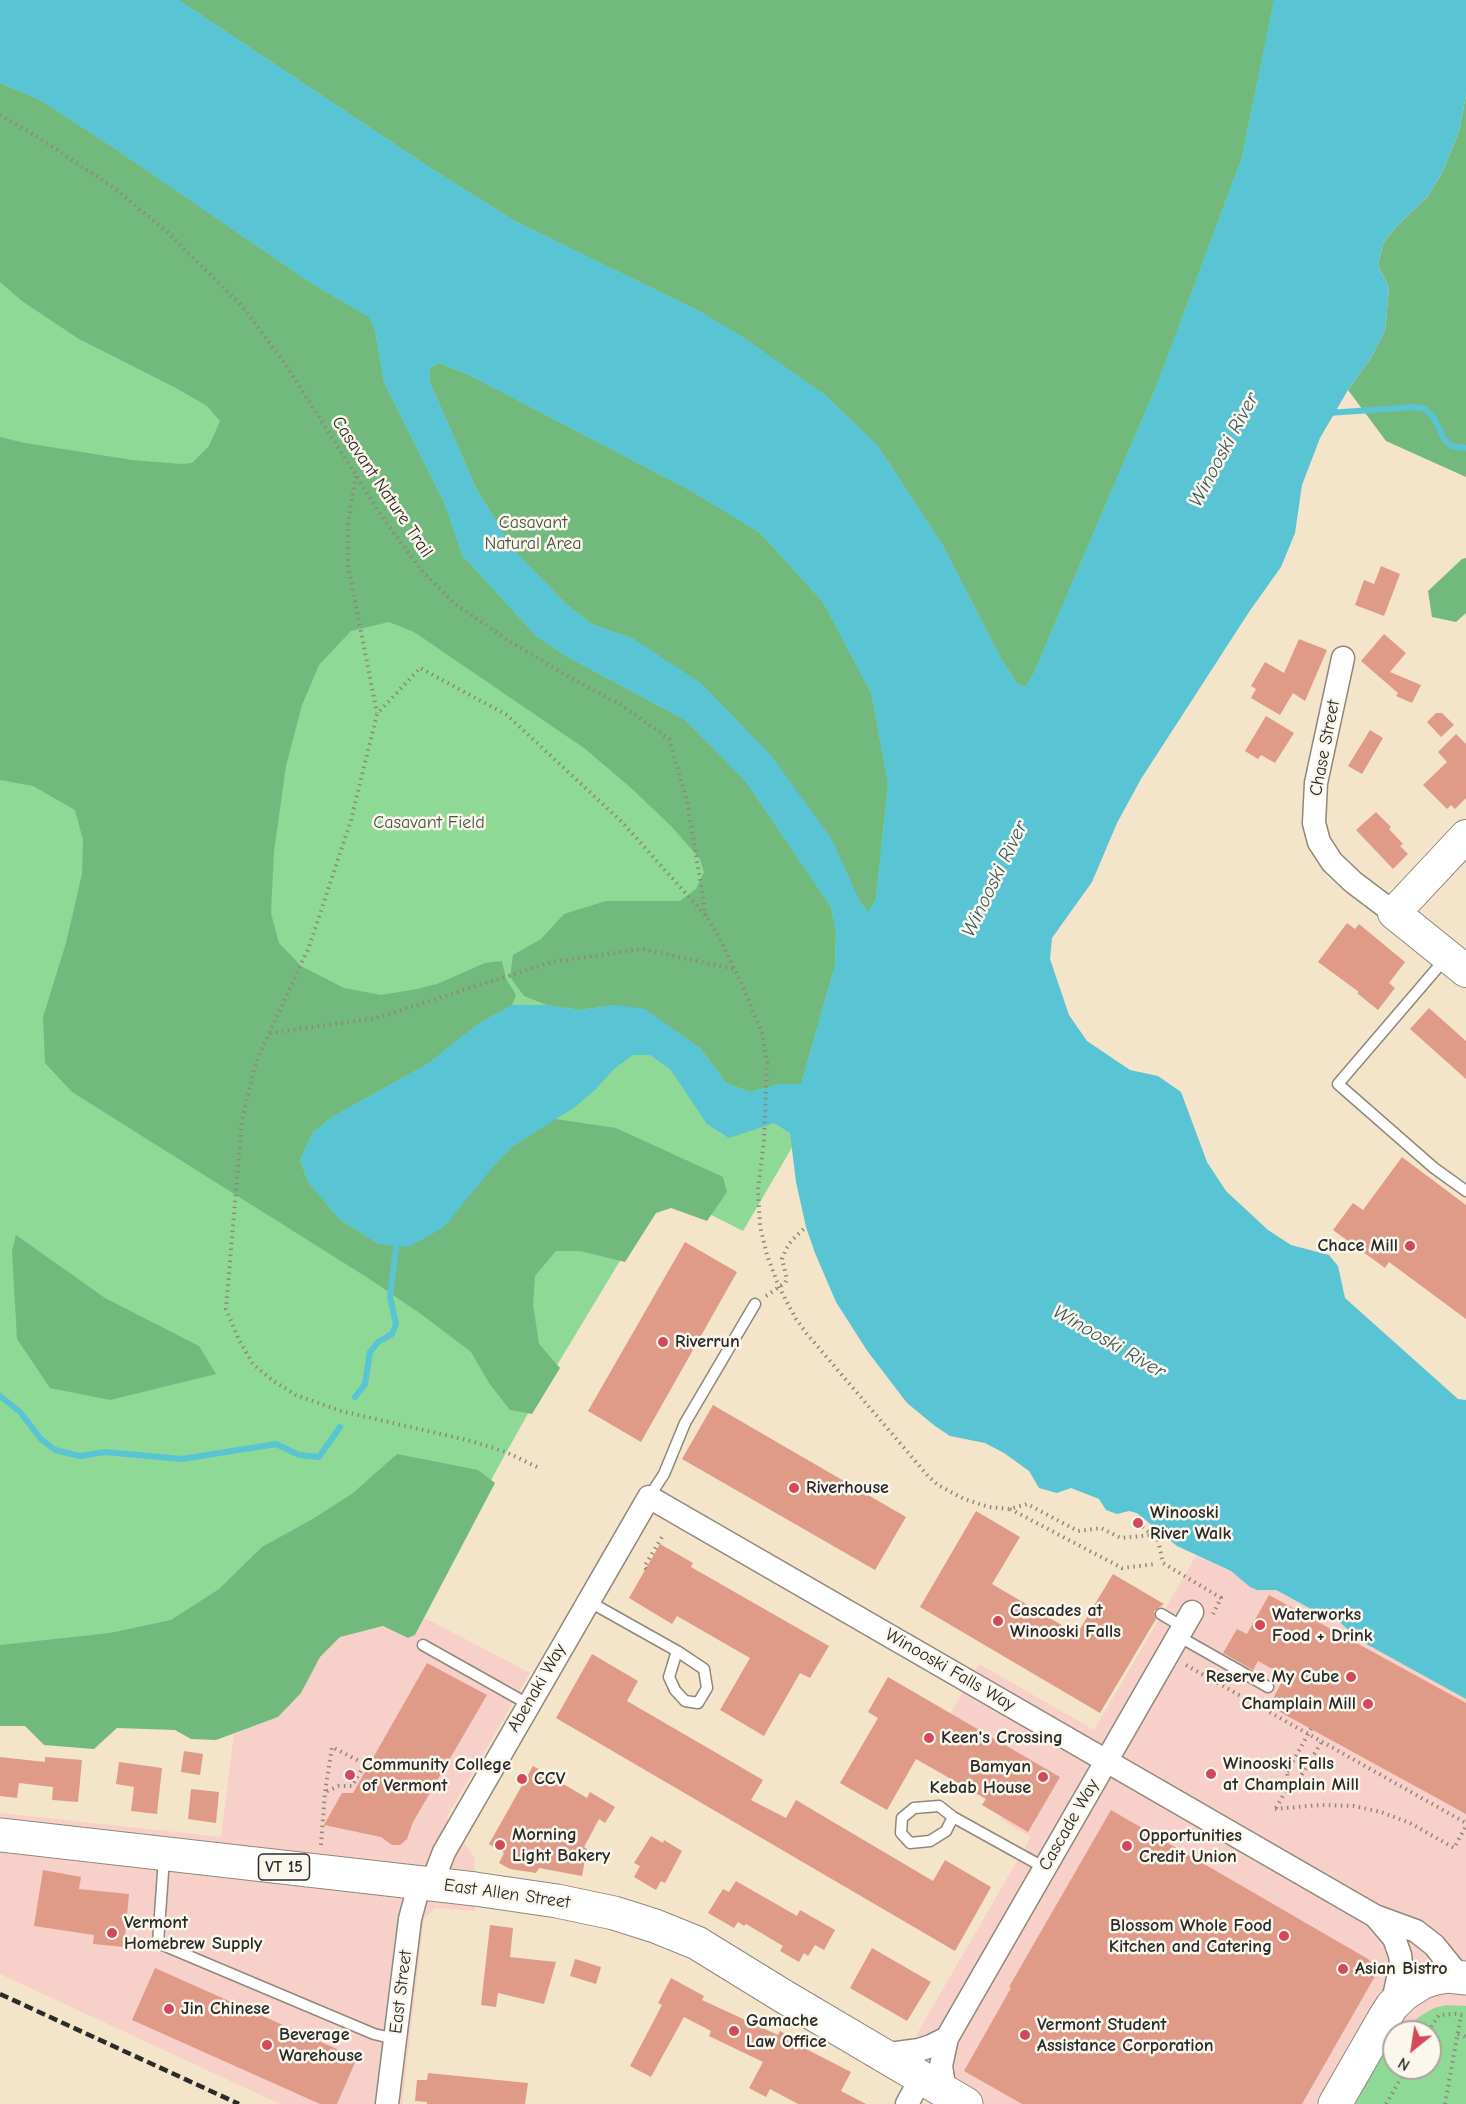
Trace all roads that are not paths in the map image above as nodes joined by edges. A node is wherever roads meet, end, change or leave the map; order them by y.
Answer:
1 (1343, 658) dead end
2 (1466, 836) edge
3 (1394, 913) junction
4 (1457, 963) edge
5 (1466, 1191) edge
6 (755, 1304) dead end
7 (649, 1497) junction
8 (588, 1601) junction
9 (1161, 1614) dead end
10 (1184, 1625) junction
11 (423, 1645) dead end
12 (677, 1652) junction
13 (1268, 1687) dead end
14 (528, 1704) junction
15 (1106, 1760) junction
16 (952, 1817) junction
17 (0, 1835) edge
18 (164, 1854) junction
19 (1045, 1868) junction
20 (426, 1883) junction
21 (1375, 1916) junction
22 (1463, 1978) edge
23 (1392, 2006) junction
24 (947, 2038) junction
25 (395, 2039) junction
26 (882, 2055) junction
27 (935, 2095) edge
28 (387, 2104) edge
29 (1335, 2104) edge

1 - 3 street, Chase Street
2 - 3 street
3 - 4 street
4 - 5 lane
6 - 7 lane
7 - 8 street, Abenaki Way
7 - 15 street, Winooski Falls Way
8 - 12 lane
8 - 14 street, Abenaki Way
9 - 10 lane
10 - 13 lane
10 - 15 street, Cascade Way
11 - 14 lane
12 - 12 lane
14 - 20 street, Abenaki Way
15 - 19 street, Cascade Way
15 - 21 street, Winooski Falls Way
16 - 16 lane
16 - 19 lane
17 - 18 main road, East Allen Street / VT 15
18 - 20 main road, East Allen Street / VT 15
18 - 25 lane
19 - 24 street, Cascade Way
20 - 25 street, East Street
20 - 26 main road, East Allen Street / VT 15
21 - 22 street, Winooski Falls Way
21 - 23 street, Winooski Falls Way
22 - 23 main road
23 - 29 main road
24 - 26 street
24 - 27 street, Cascade Way
25 - 28 street, East Street
26 - 27 main road, East Allen Street / VT 15

